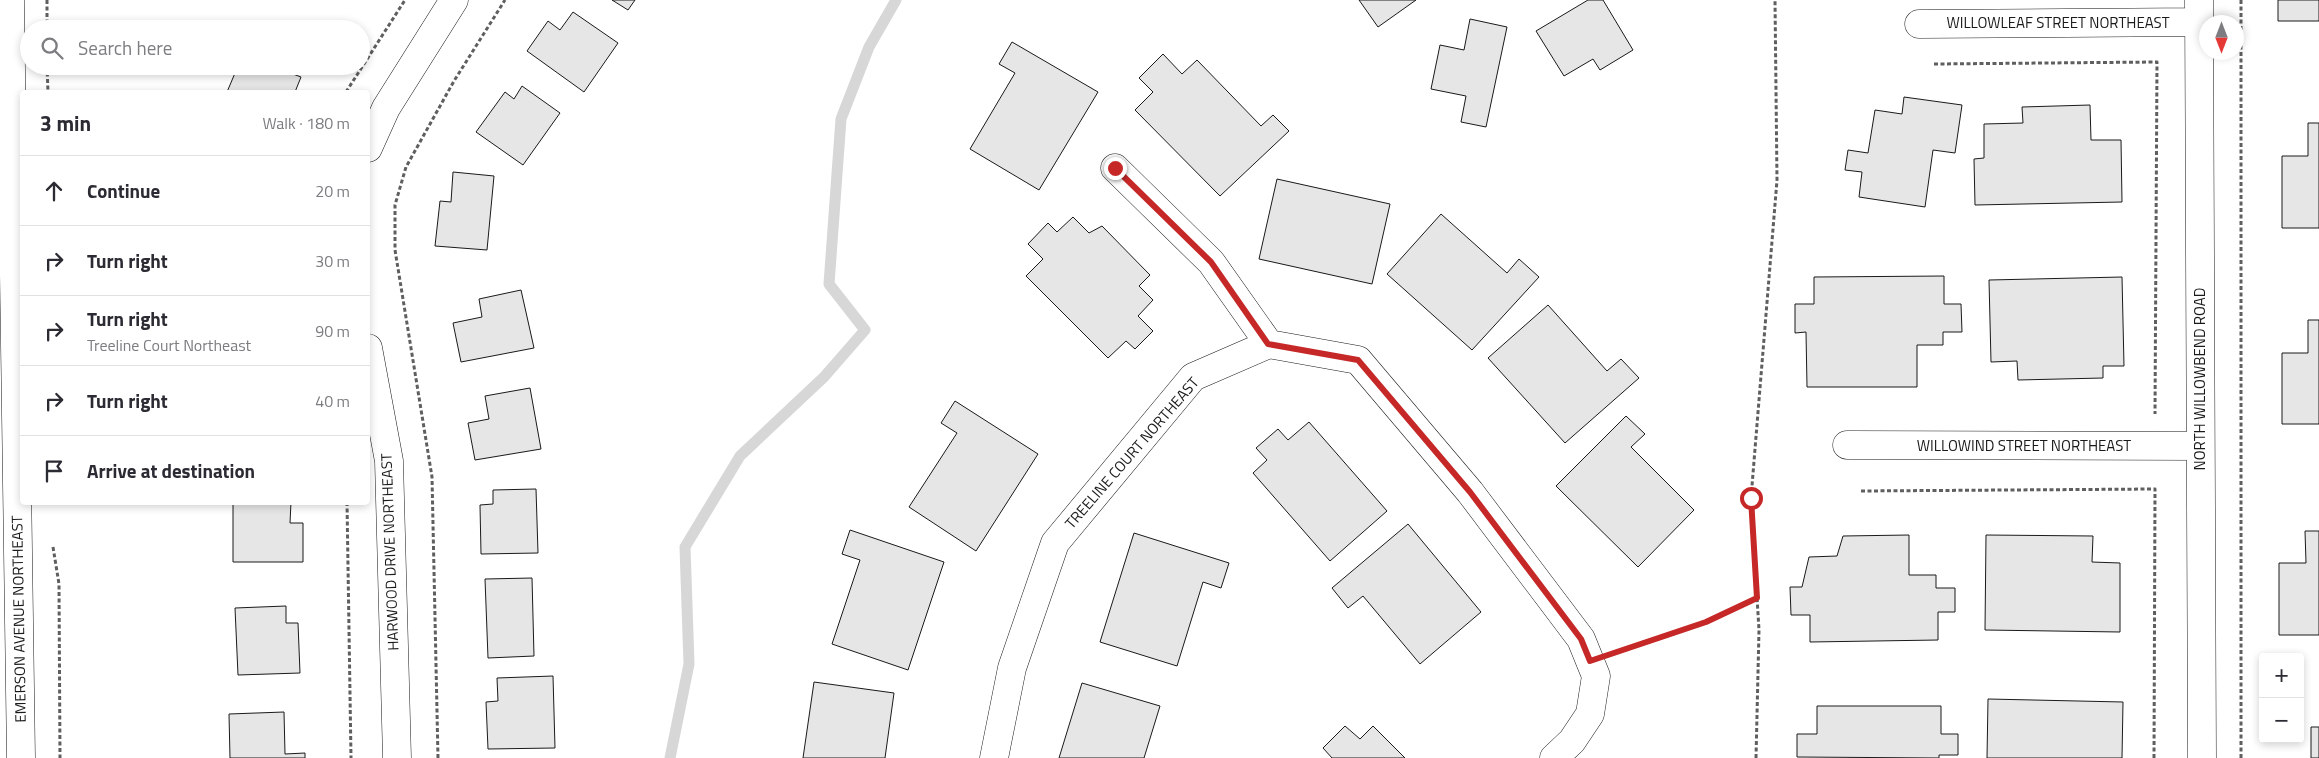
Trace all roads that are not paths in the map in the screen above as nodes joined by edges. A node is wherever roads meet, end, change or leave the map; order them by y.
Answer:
1 (10, 0) edge
2 (454, 0) edge
3 (2198, 11) edge
4 (1919, 24) dead end
5 (370, 144) edge
6 (1115, 168) dead end
7 (1268, 344) junction
8 (370, 359) edge
9 (1847, 445) dead end
10 (2200, 446) junction
11 (20, 758) edge
12 (397, 758) edge
13 (994, 758) edge
14 (1554, 758) edge
15 (2202, 758) edge

1 - 11 street, EMERSON AVENUE NORTHEAST
2 - 5 street
3 - 4 street, WILLOWLEAF STREET NORTHEAST
3 - 10 street, NORTH WILLOWBEND ROAD
6 - 7 street
7 - 13 street, TREELINE COURT NORTHEAST
7 - 14 street
8 - 12 street, HARWOOD DRIVE NORTHEAST
9 - 10 street, WILLOWIND STREET NORTHEAST
10 - 15 street, NORTH WILLOWBEND ROAD

